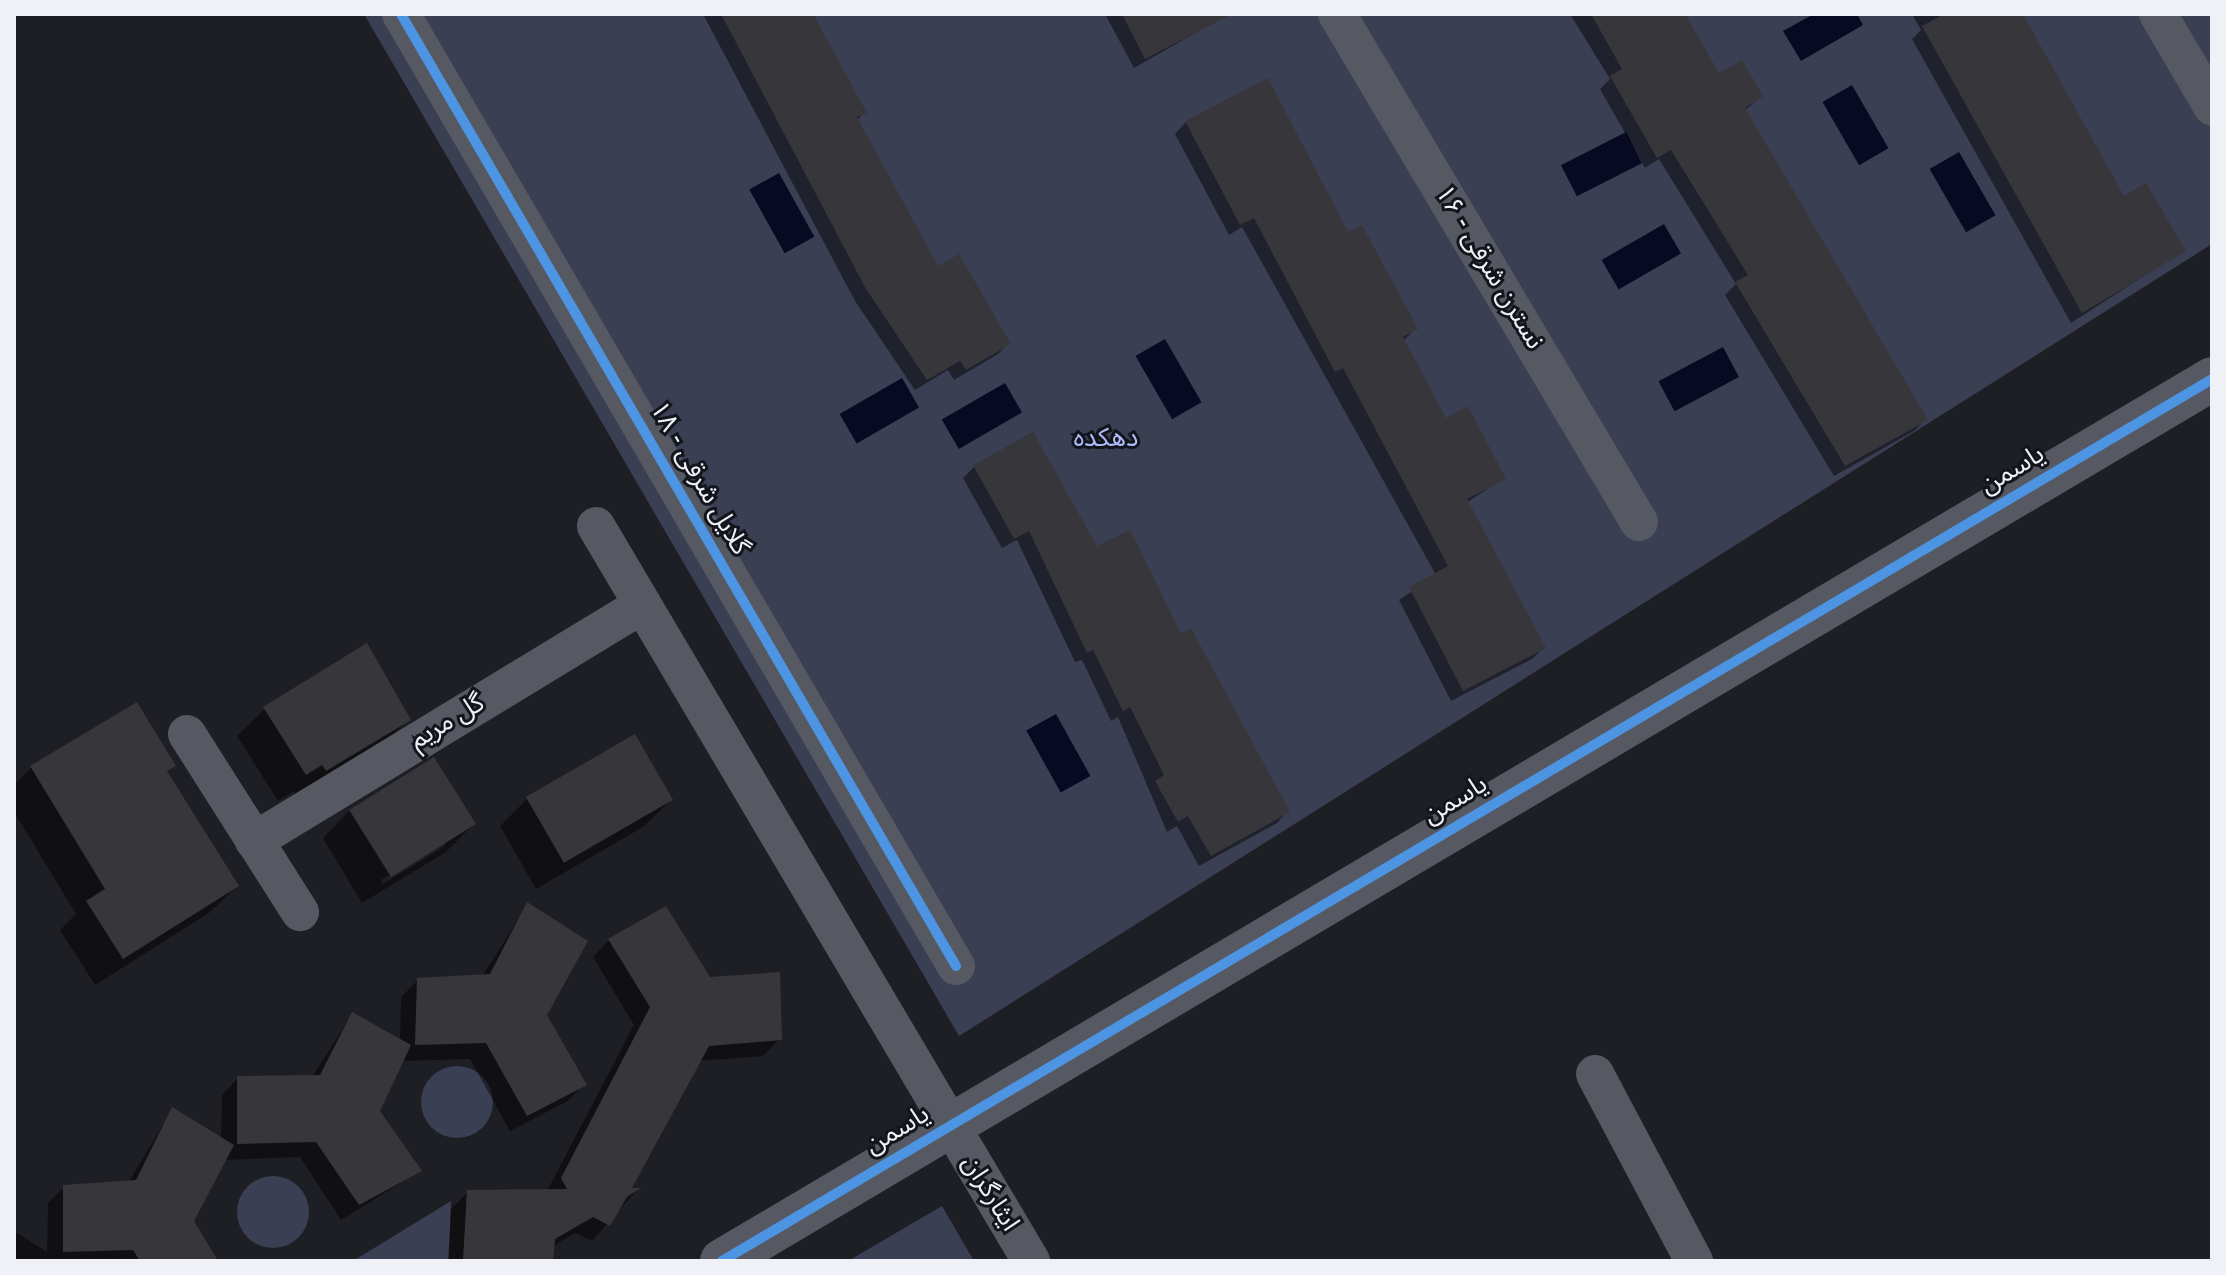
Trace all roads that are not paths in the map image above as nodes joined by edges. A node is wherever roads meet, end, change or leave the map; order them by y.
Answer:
1 (401, 14) edge
2 (1337, 14) edge
3 (2158, 14) edge
4 (2212, 106) edge
5 (2212, 379) edge
6 (1639, 522) dead end
7 (596, 526) dead end
8 (642, 605) junction
9 (187, 734) dead end
10 (254, 841) junction
11 (300, 912) dead end
12 (956, 966) dead end
13 (1595, 1074) dead end
14 (948, 1127) junction
15 (1690, 1259) edge
16 (722, 1261) edge
17 (1031, 1261) edge

1 - 12 street, گلایل شرقی - ۱۸
2 - 6 street, نسترن شرقی - ۱۶
3 - 4 street
5 - 14 street, یاسمن
7 - 8 street, ایثارگران
8 - 10 street, گل مریم
8 - 14 street, ایثارگران
9 - 10 street
10 - 11 street
13 - 15 street
14 - 16 street, یاسمن
14 - 17 street, ایثارگران

